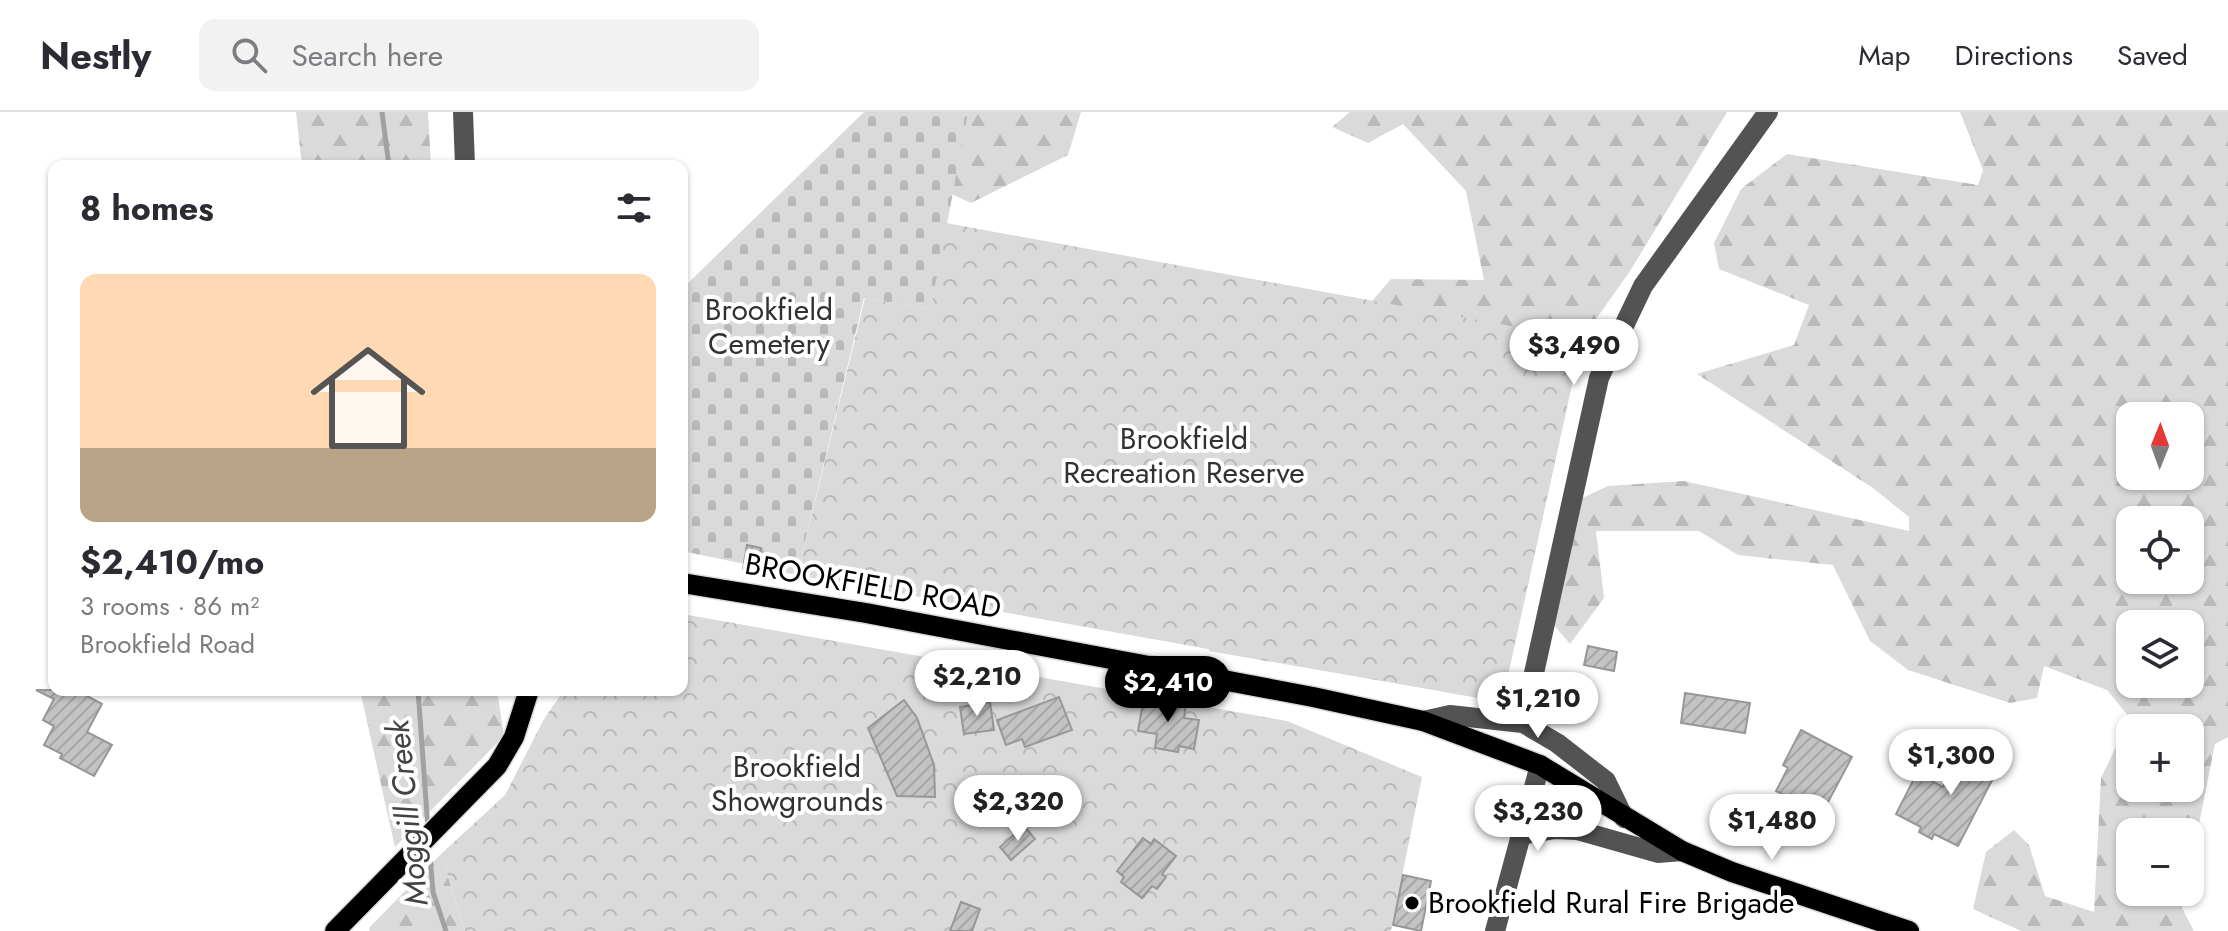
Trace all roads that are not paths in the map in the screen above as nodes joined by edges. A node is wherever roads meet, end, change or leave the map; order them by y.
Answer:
1 (463, 112) edge
2 (1768, 112) edge
3 (465, 160) edge
4 (688, 585) edge
5 (527, 696) edge
6 (1423, 721) junction
7 (1523, 723) junction
8 (1540, 765) junction
9 (1624, 818) junction
10 (1520, 835) junction
11 (1682, 851) junction
12 (335, 931) edge
13 (1495, 931) edge
14 (1909, 931) edge

1 - 3 street
2 - 7 street
4 - 6 main road, BROOKFIELD ROAD
5 - 12 main road
6 - 7 street
6 - 8 main road, BROOKFIELD ROAD
7 - 9 street
8 - 9 main road, BROOKFIELD ROAD
8 - 10 street
9 - 11 main road, BROOKFIELD ROAD
10 - 11 street
10 - 13 street
11 - 14 main road, BROOKFIELD ROAD

